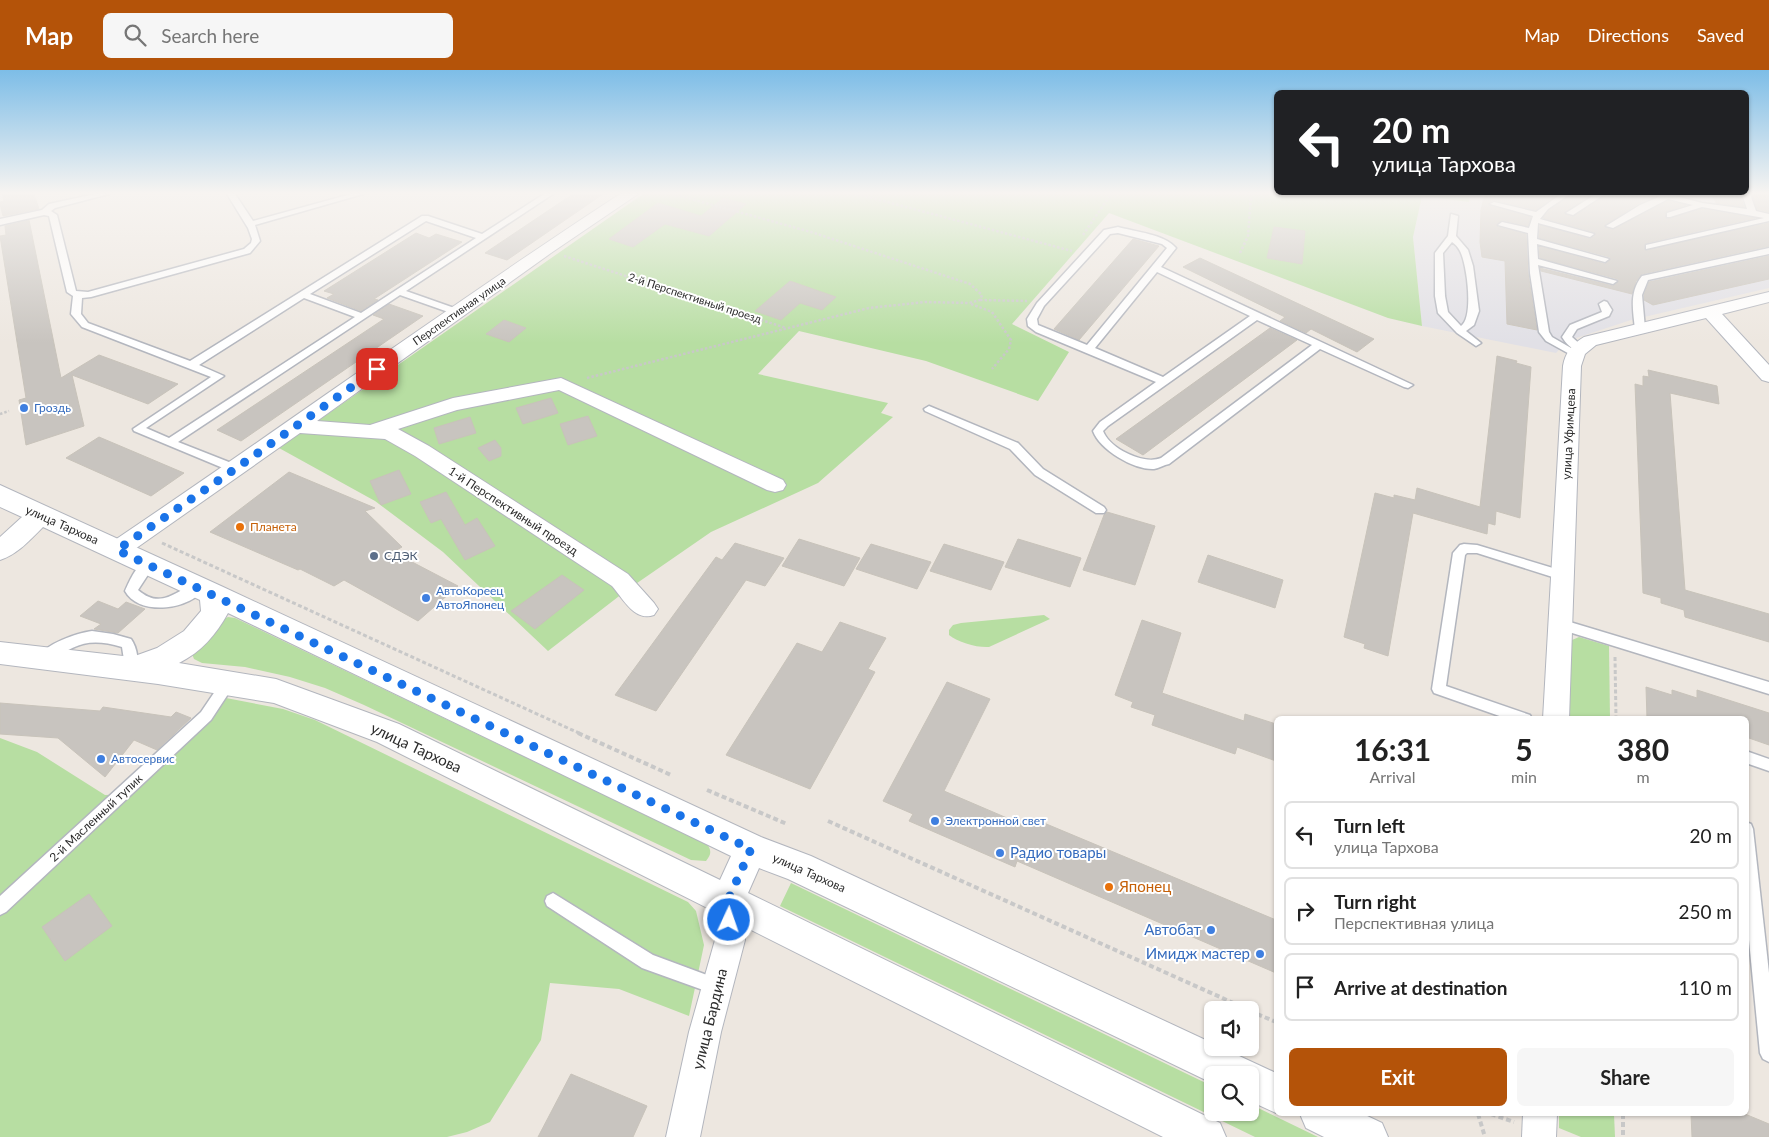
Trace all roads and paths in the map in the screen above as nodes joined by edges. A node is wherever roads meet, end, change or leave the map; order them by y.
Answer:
1 (60, 244) edge
2 (255, 244) edge
3 (385, 244) edge
4 (473, 244) edge
5 (554, 244) edge
6 (847, 244) edge
7 (1045, 244) edge
8 (1097, 244) edge
9 (1169, 244) edge
10 (1244, 244) edge
11 (1446, 244) edge
12 (1459, 244) edge
13 (1533, 244) edge
14 (1559, 244) edge
15 (1662, 244) edge
16 (1649, 247) dead end
17 (545, 250) junction
18 (1769, 251) edge
19 (1240, 253) dead end
20 (1067, 258) dead end
21 (1605, 259) dead end
22 (1534, 261) junction
23 (1156, 268) junction
24 (1613, 281) dead end
25 (399, 292) junction
26 (303, 295) junction
27 (78, 296) junction
28 (1033, 298) dead end
29 (1769, 298) edge
30 (980, 300) junction
31 (969, 303) junction
32 (1604, 304) dead end
33 (458, 312) junction
34 (1711, 312) junction
35 (362, 316) junction
36 (1256, 316) junction
37 (787, 328) junction
38 (1640, 329) junction
39 (1460, 331) junction
40 (1476, 343) dead end
41 (1319, 345) junction
42 (1089, 349) junction
43 (1577, 351) junction
44 (191, 366) junction
45 (992, 369) dead end
46 (1769, 376) edge
47 (1164, 381) junction
48 (561, 384) junction
49 (1408, 385) dead end
50 (929, 409) dead end
51 (10, 411) dead end
52 (0, 414) edge
53 (297, 426) junction
54 (370, 432) junction
55 (170, 442) junction
56 (235, 469) junction
57 (775, 485) dead end
58 (0, 494) edge
59 (1100, 510) dead end
60 (40, 515) junction
61 (141, 533) junction
62 (0, 550) edge
63 (117, 550) junction
64 (1562, 575) junction
65 (205, 590) junction
66 (646, 609) dead end
67 (1560, 624) junction
68 (1615, 649) dead end
69 (0, 653) edge
70 (130, 669) junction
71 (228, 682) junction
72 (1769, 688) edge
73 (1516, 716) edge
74 (1556, 716) edge
75 (1616, 716) edge
76 (1749, 759) edge
77 (1769, 765) edge
78 (671, 775) dead end
79 (707, 790) dead end
80 (828, 821) dead end
81 (787, 824) dead end
82 (751, 849) junction
83 (1749, 882) edge
84 (728, 900) junction
85 (553, 901) dead end
86 (0, 907) edge
87 (1752, 936) edge
88 (717, 987) junction
89 (1229, 1001) edge
90 (1259, 1014) edge
91 (1274, 1021) edge
92 (1769, 1053) edge
93 (1219, 1066) edge
94 (1259, 1085) edge
95 (1274, 1092) edge
96 (1324, 1116) edge
97 (1479, 1116) edge
98 (1499, 1116) edge
99 (1623, 1116) edge
100 (1533, 1125) edge
101 (683, 1137) edge
102 (1206, 1137) edge
103 (1368, 1137) edge
104 (1485, 1137) edge
105 (1623, 1137) edge

1 - 27 lane
2 - 27 lane
3 - 26 lane
4 - 25 lane
5 - 17 street, Перспективная улица
6 - 30 path
7 - 20 path
8 - 42 lane
9 - 23 lane
10 - 19 path
11 - 39 lane
12 - 39 lane
13 - 22 lane
14 - 21 lane
15 - 16 lane
17 - 33 street, Перспективная улица
17 - 37 path, 2-й Перспективный проезд
18 - 38 lane
22 - 24 lane
22 - 43 lane
23 - 36 lane
23 - 42 lane
25 - 33 lane
25 - 35 lane
26 - 35 lane
26 - 44 lane
27 - 44 lane
28 - 30 path
29 - 34 street
30 - 31 path
31 - 37 path
31 - 45 path
32 - 43 lane
33 - 53 street, Перспективная улица
34 - 38 street
34 - 46 street
35 - 55 lane
36 - 41 lane
36 - 47 lane
37 - 48 path
38 - 43 street
39 - 40 lane
41 - 47 lane
41 - 49 lane
42 - 47 lane
43 - 64 street, улица Уфимцева
44 - 55 lane
48 - 54 street
48 - 57 street
50 - 59 lane
51 - 52 path
53 - 54 street, 1-й Перспективный проезд
53 - 56 street, Перспективная улица
54 - 66 street, 1-й Перспективный проезд
55 - 56 lane
56 - 61 street, Перспективная улица
58 - 60 main road, улица Тархова
60 - 62 main road
60 - 63 main road, улица Тархова
61 - 63 street, Перспективная улица
61 - 78 path
63 - 65 main road, улица Тархова
64 - 67 street, улица Уфимцева
64 - 73 lane
65 - 70 main road
65 - 82 main road, улица Тархова
67 - 72 lane
67 - 74 street, улица Уфимцева
68 - 75 path
69 - 70 main road, улица Тархова
70 - 71 main road, улица Тархова
71 - 84 main road, улица Тархова
71 - 86 lane, 2-й Масленный тупик
76 - 77 lane
79 - 81 path
80 - 89 path
82 - 84 main road
82 - 93 main road, улица Тархова
83 - 87 lane
84 - 88 street, улица Бардина
84 - 102 main road, улица Тархова
85 - 88 lane
87 - 92 lane
88 - 101 street, улица Бардина
90 - 91 path
94 - 95 main road
96 - 103 main road
97 - 104 path
98 - 100 path
99 - 105 path

